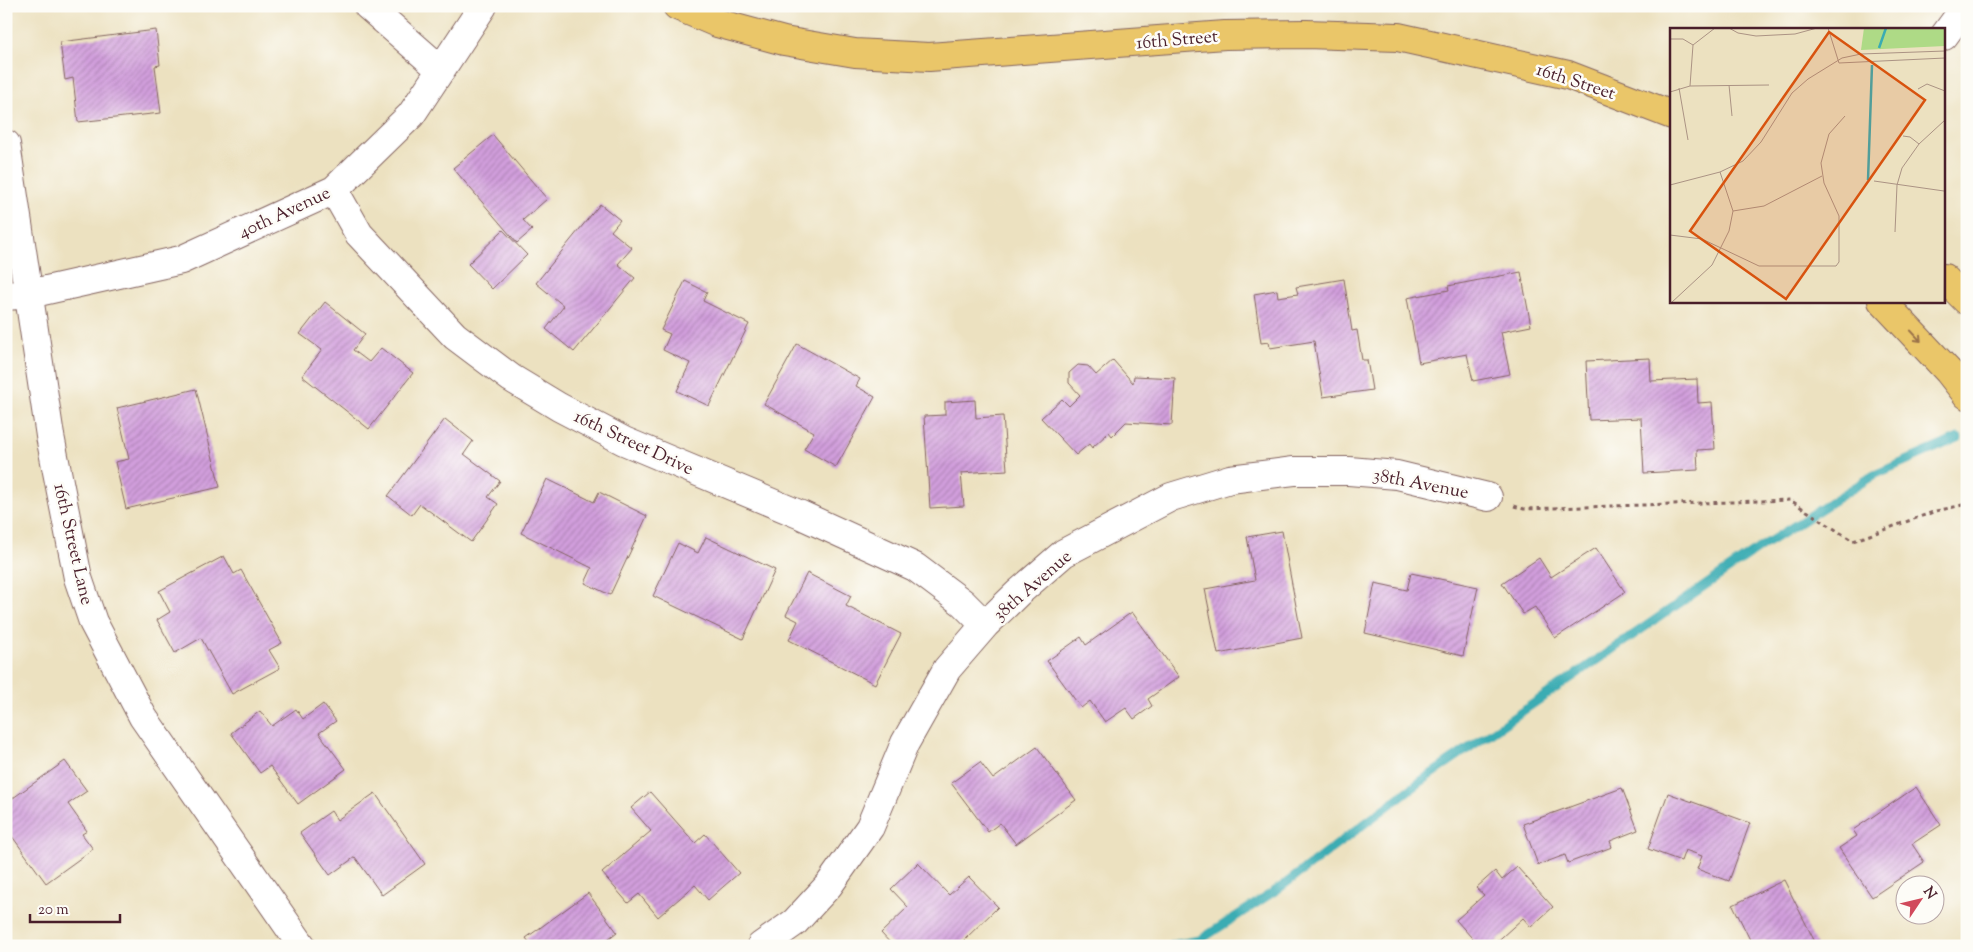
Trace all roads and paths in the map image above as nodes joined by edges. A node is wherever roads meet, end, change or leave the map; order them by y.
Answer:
1 (368, 6) edge
2 (483, 6) edge
3 (677, 6) edge
4 (1966, 6) edge
5 (1946, 33) edge
6 (441, 70) junction
7 (1670, 114) edge
8 (6, 144) edge
9 (334, 190) junction
10 (1946, 280) edge
11 (18, 295) edge
12 (1967, 301) edge
13 (1883, 302) edge
14 (1967, 395) edge
15 (1488, 497) joint
16 (1967, 504) edge
17 (985, 625) junction
18 (302, 946) edge
19 (761, 946) edge

1 - 6 street
2 - 6 street, 40th Avenue
3 - 7 main road, 16th Street
4 - 5 street
6 - 9 street, 40th Avenue
8 - 11 street, 16th Street Lane
9 - 11 street, 40th Avenue
9 - 17 street, 16th Street Drive
10 - 12 main road
11 - 18 street, 16th Street Lane
13 -> 14 main road
15 - 16 path
15 - 17 street, 38th Avenue
17 - 19 street, 38th Avenue

